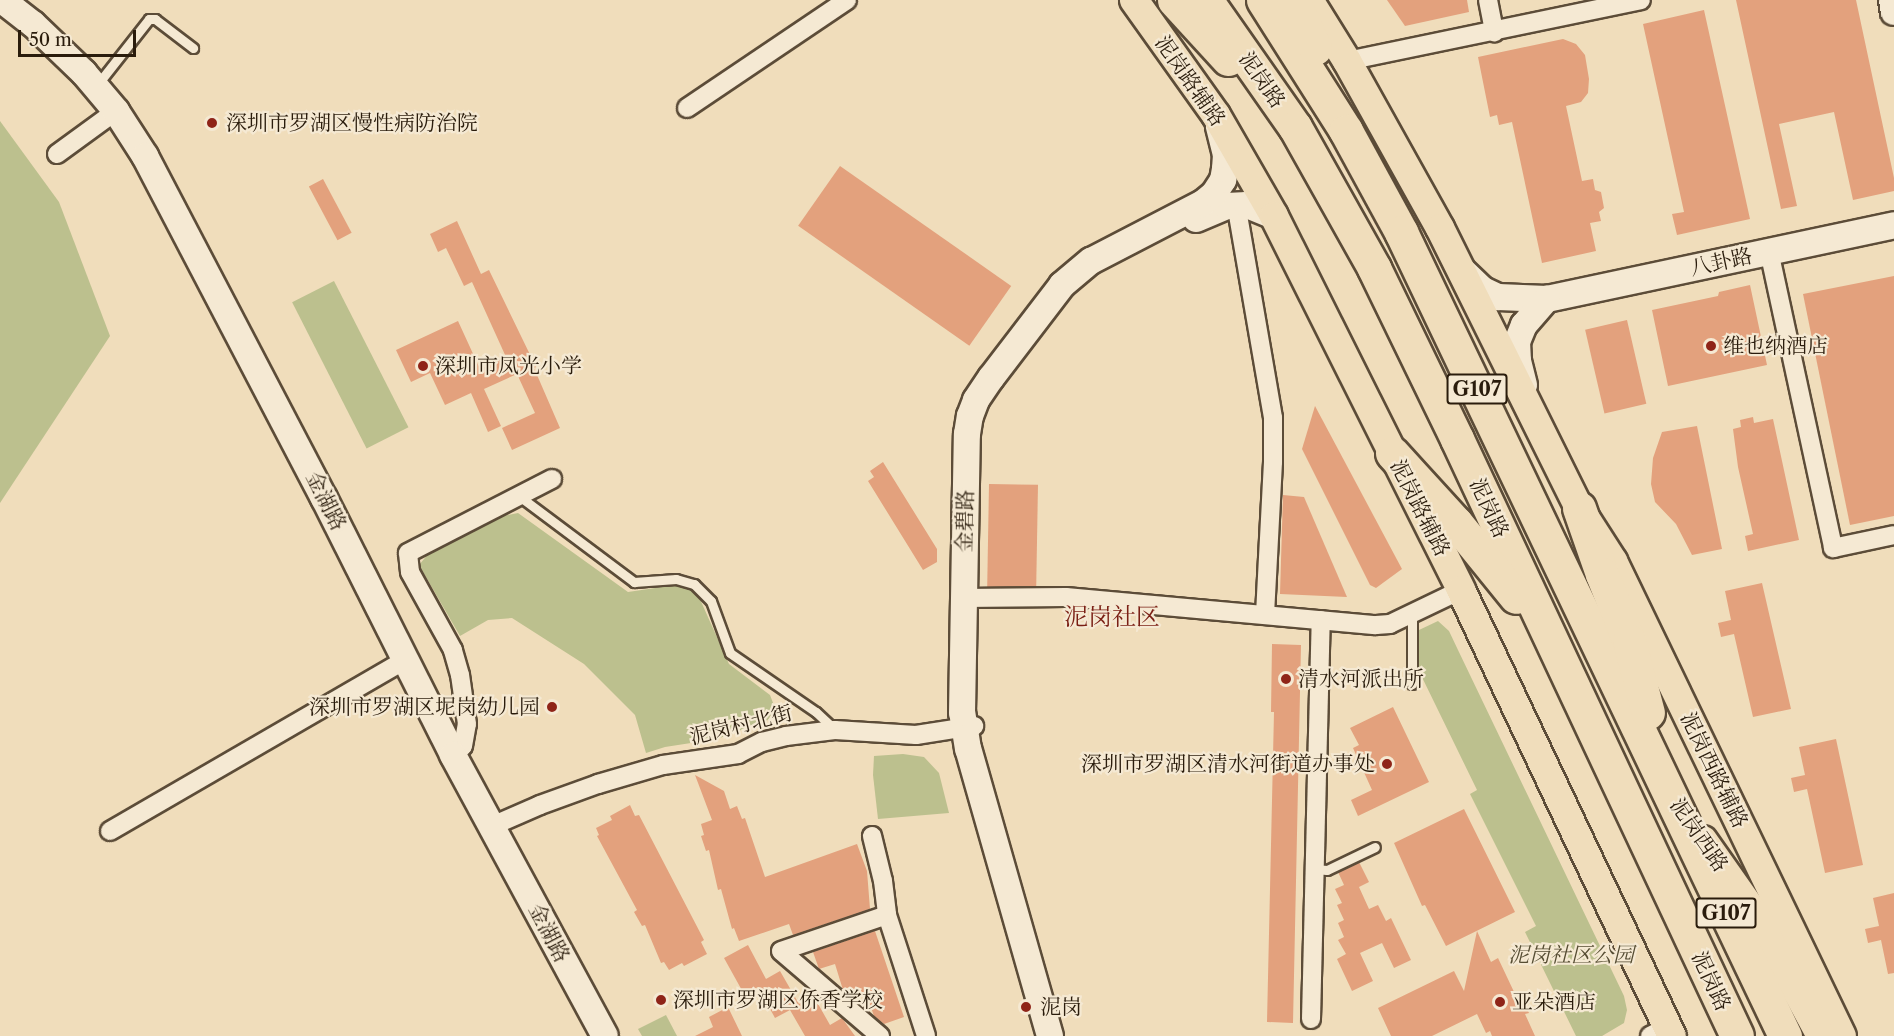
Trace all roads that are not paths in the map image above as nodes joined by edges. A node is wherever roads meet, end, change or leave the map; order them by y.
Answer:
1 (2, 0) edge
2 (847, 0) edge
3 (1134, 0) edge
4 (1174, 0) edge
5 (1206, 0) edge
6 (1263, 0) edge
7 (1293, 0) edge
8 (1309, 0) edge
9 (1488, 0) edge
10 (1641, 0) edge
11 (1892, 0) edge
12 (1894, 12) edge
13 (1494, 32) junction
14 (193, 48) dead end
15 (1347, 62) junction
16 (95, 87) junction
17 (687, 108) dead end
18 (116, 111) junction
19 (1216, 115) junction
20 (1295, 127) junction
21 (1346, 131) junction
22 (57, 154) dead end
23 (1238, 215) dead end
24 (1274, 216) junction
25 (1894, 225) edge
26 (1769, 251) junction
27 (1461, 268) junction
28 (1547, 299) junction
29 (1532, 412) junction
30 (1392, 453) junction
31 (552, 478) dead end
32 (519, 496) junction
33 (1579, 508) junction
34 (1894, 535) edge
35 (1461, 590) junction
36 (968, 598) junction
37 (1264, 615) junction
38 (1412, 615) junction
39 (1321, 620) junction
40 (1545, 632) junction
41 (407, 659) junction
42 (1412, 684) dead end
43 (969, 727) junction
44 (835, 730) junction
45 (453, 755) junction
46 (1668, 790) junction
47 (492, 826) junction
48 (110, 831) dead end
49 (872, 836) dead end
50 (1375, 847) dead end
51 (1314, 869) junction
52 (886, 915) junction
53 (1311, 1019) dead end
54 (1663, 1033) edge
55 (605, 1036) edge
56 (880, 1036) edge
57 (926, 1036) edge
58 (1050, 1036) edge
59 (1062, 1036) edge
60 (1737, 1036) edge
61 (1785, 1036) edge
62 (1821, 1036) edge
63 (1842, 1036) edge

1 - 16 street, 金湖路
2 - 17 street
3 - 19 main road, 泥岗路辅路
4 - 20 highway
5 - 20 highway, 泥岗路 / G107
6 - 21 highway, 泥岗路 / G107
7 - 21 highway
8 - 15 main road
9 - 13 street
10 - 13 street
11 - 12 street
13 - 15 street
14 - 16 lane
15 - 27 main road
16 - 18 street, 金湖路
18 - 22 street
18 - 41 street, 金湖路
19 - 24 main road, 泥岗路辅路
19 - 36 street, 金碧路
20 - 40 highway, 泥岗路 / G107
21 - 46 highway, 泥岗路 / G107
23 - 37 street
24 - 30 main road, 泥岗路辅路
24 - 36 street, 金碧路
25 - 26 street, 八卦路
26 - 28 street, 八卦路
26 - 34 street
27 - 28 street, 八卦路
27 - 29 main road
28 - 29 street
29 - 33 main road
30 - 35 main road, 泥岗路辅路
30 - 40 highway
31 - 32 street
32 - 44 lane
32 - 45 street
33 - 46 highway
33 - 63 main road, 泥岗西路辅路
35 - 38 street
35 - 54 main road, 泥岗路辅路
36 - 37 street
36 - 43 street, 金碧路
37 - 39 street
38 - 39 street
38 - 42 lane
39 - 51 street
40 - 60 highway, 泥岗路 / G107
41 - 45 street, 金湖路
41 - 48 street
43 - 44 street, 泥岗村北街
43 - 58 street, 金碧路
43 - 59 street, 金碧路
44 - 47 street, 泥岗村北街
45 - 47 street, 金湖路
46 - 61 highway, 泥岗路 / G107
46 - 62 main road, 泥岗西路
47 - 55 street, 金湖路
49 - 52 street
50 - 51 lane
51 - 53 street
52 - 56 street
52 - 57 street

